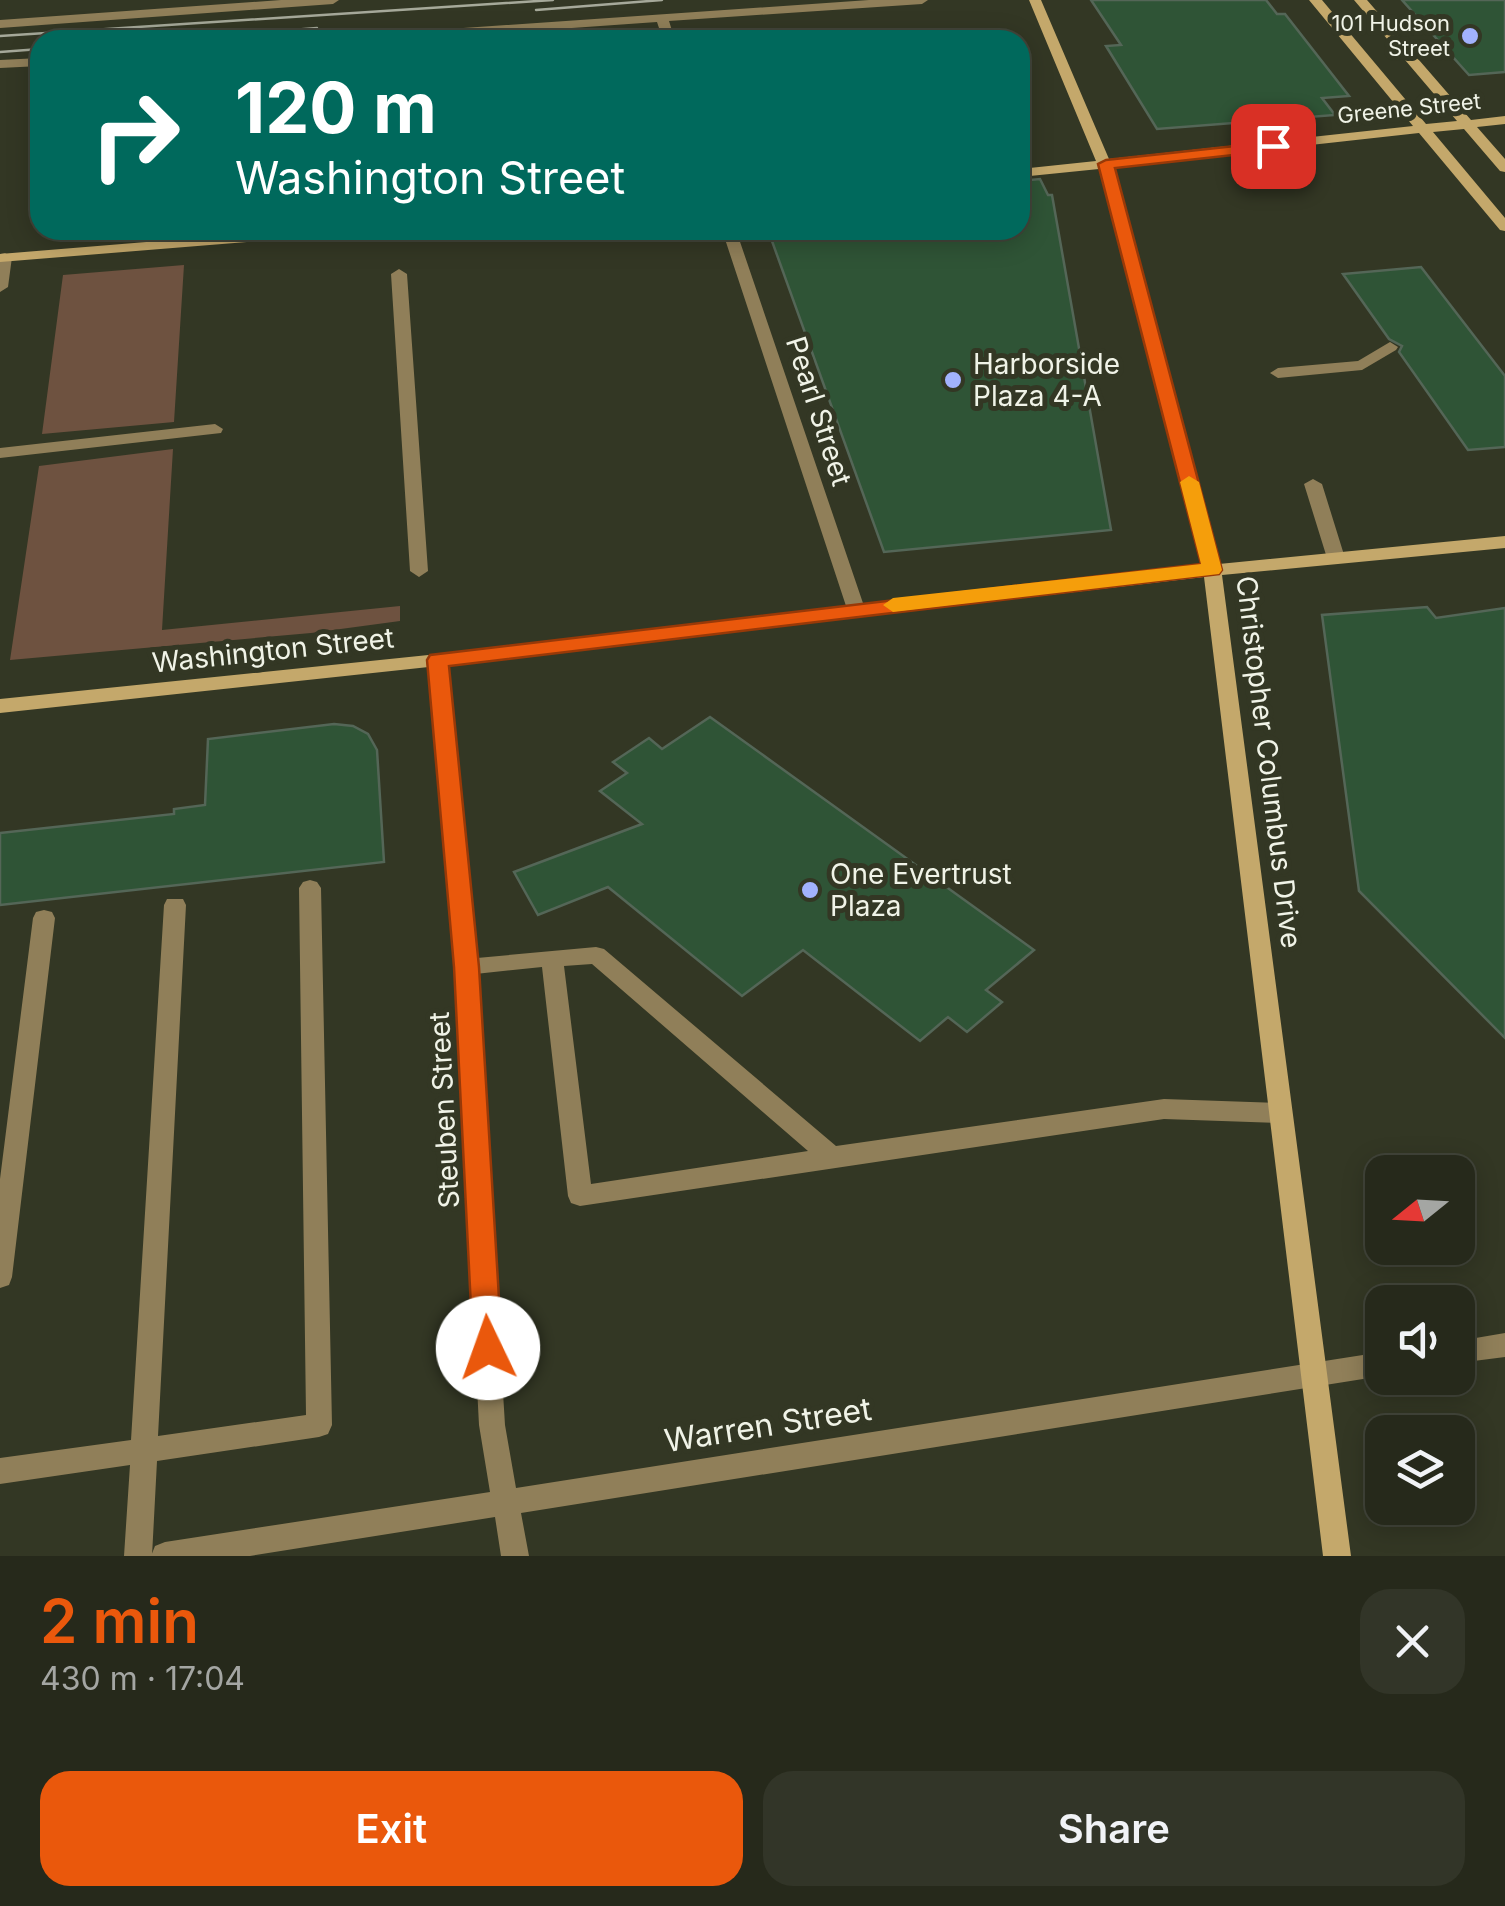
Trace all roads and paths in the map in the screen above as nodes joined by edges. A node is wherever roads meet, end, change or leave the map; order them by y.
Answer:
1 (333, 0) edge
2 (922, 0) edge
3 (1035, 0) edge
4 (1315, 0) edge
5 (1360, 0) edge
6 (662, 18) junction
7 (0, 24) edge
8 (491, 30) edge
9 (666, 30) edge
10 (30, 62) edge
11 (0, 64) edge
12 (1505, 120) edge
13 (1469, 124) junction
14 (1425, 129) junction
15 (1106, 164) junction
16 (1505, 168) edge
17 (1030, 172) edge
18 (1505, 226) edge
19 (219, 240) edge
20 (732, 240) edge
21 (2, 257) edge
22 (399, 274) dead end
23 (0, 286) edge
24 (1390, 347) dead end
25 (1278, 373) dead end
26 (215, 429) dead end
27 (0, 453) edge
28 (1313, 484) dead end
29 (1505, 542) edge
30 (1336, 558) junction
31 (1212, 570) junction
32 (418, 572) dead end
33 (856, 609) junction
34 (438, 660) junction
35 (0, 706) edge
36 (310, 888) dead end
37 (174, 904) dead end
38 (44, 918) dead end
39 (552, 958) junction
40 (466, 967) junction
41 (1280, 1113) junction
42 (832, 1156) junction
43 (0, 1277) edge
44 (1505, 1345) edge
45 (1475, 1349) edge
46 (1365, 1367) edge
47 (1313, 1375) junction
48 (144, 1452) junction
49 (0, 1472) edge
50 (504, 1502) junction
51 (138, 1556) edge
52 (166, 1556) edge
53 (515, 1556) edge
54 (1337, 1556) edge

1 - 7 street
2 - 6 street
3 - 15 street, Christopher Columbus Drive
4 - 14 street
5 - 13 street
6 - 8 street
6 - 9 street
10 - 11 street
12 - 13 street, Greene Street
13 - 14 street, Greene Street
13 - 16 street
14 - 15 street, Greene Street
14 - 18 street
15 - 17 street, Greene Street
15 - 31 street, Christopher Columbus Drive
19 - 21 street
20 - 33 street, Pearl Street
21 - 23 street
22 - 32 street
24 - 25 street
26 - 27 street
28 - 30 street
29 - 30 street, Washington Street
30 - 31 street, Washington Street
31 - 33 street, Washington Street
31 - 41 street, Christopher Columbus Drive
33 - 34 street, Washington Street
34 - 35 street, Washington Street
34 - 40 street, Steuben Street
36 - 48 street
37 - 48 street
38 - 43 street
39 - 40 street
39 - 42 street
39 - 42 street
40 - 50 street, Steuben Street
41 - 42 street
41 - 47 street, Christopher Columbus Drive
44 - 45 street
46 - 47 street, Warren Street
47 - 50 street, Warren Street
47 - 54 street, Christopher Columbus Drive
48 - 49 street
48 - 51 street
50 - 52 street, Warren Street
50 - 53 street, Steuben Street

